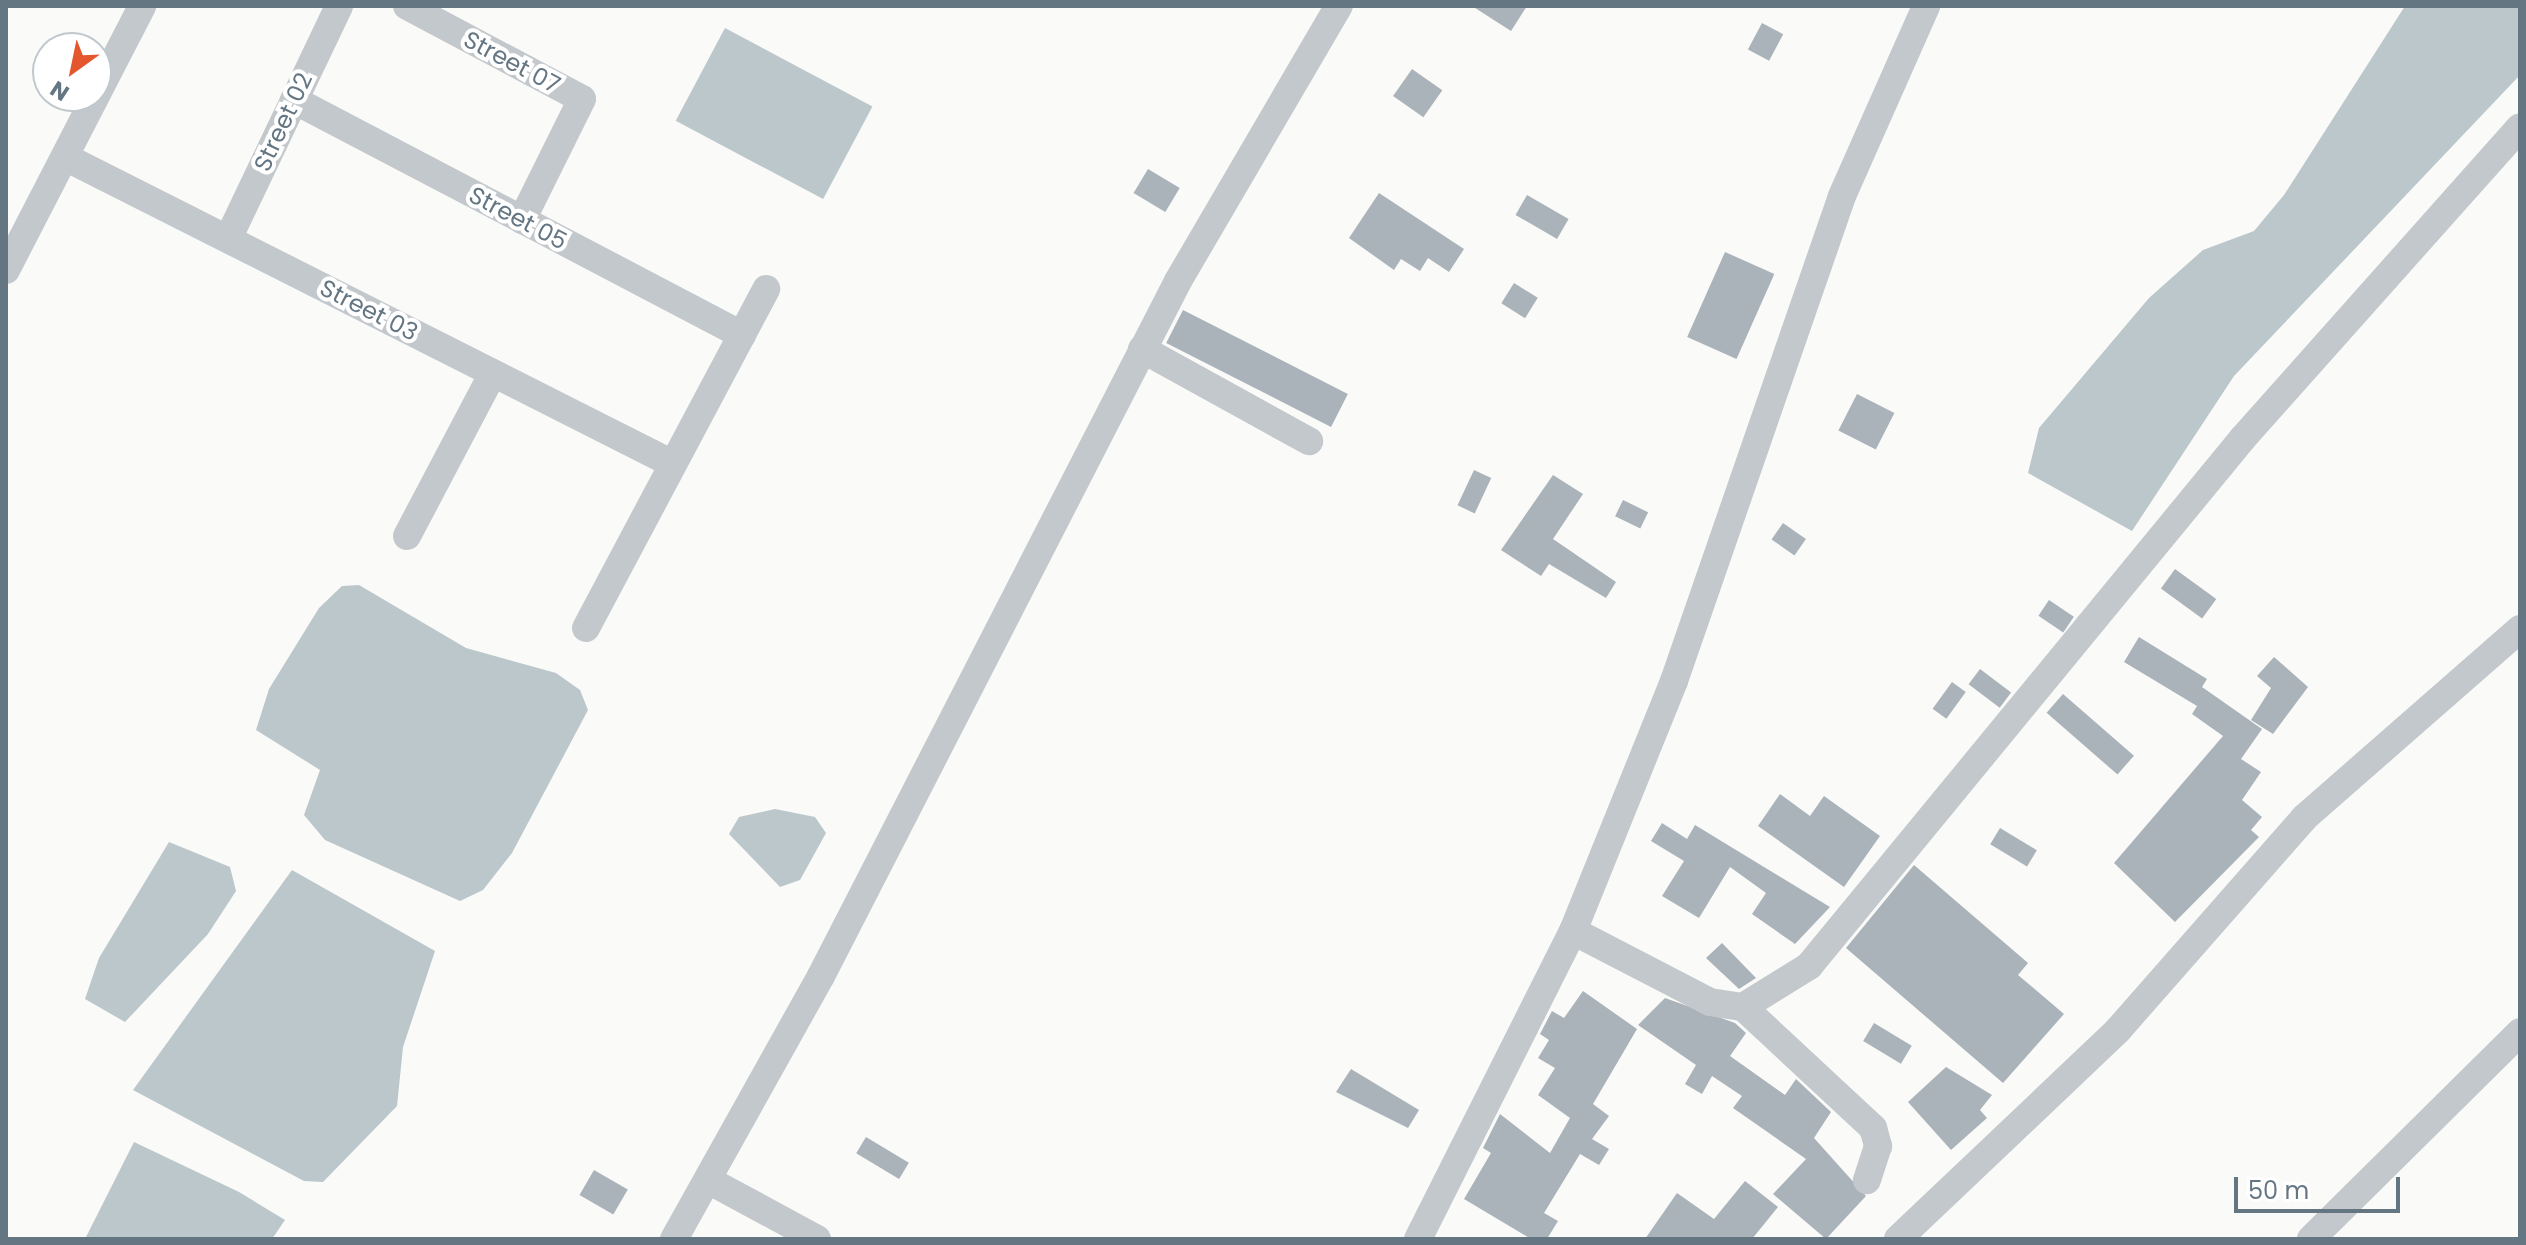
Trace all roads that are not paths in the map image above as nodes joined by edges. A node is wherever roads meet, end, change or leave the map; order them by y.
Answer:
1 (142, 6) edge
2 (339, 6) edge
3 (407, 6) edge
4 (1339, 6) edge
5 (1926, 6) edge
6 (294, 100) junction
7 (2520, 127) edge
8 (65, 157) junction
9 (522, 220) junction
10 (228, 239) junction
11 (6, 270) edge
12 (766, 289) dead end
13 (742, 335) junction
14 (1142, 349) junction
15 (493, 373) junction
16 (1309, 441) dead end
17 (673, 464) junction
18 (407, 536) dead end
19 (586, 628) dead end
20 (2520, 629) edge
21 (1573, 931) junction
22 (1743, 1007) junction
23 (2520, 1032) edge
24 (708, 1180) junction
25 (1867, 1180) dead end
26 (674, 1239) edge
27 (817, 1239) edge
28 (1418, 1239) edge
29 (1898, 1239) edge
30 (2311, 1239) edge

1 - 8 street
2 - 6 street, Street 02
3 - 9 street, Street 07
4 - 14 street
5 - 21 street
6 - 9 street, Street 05
6 - 10 street, Street 02
7 - 22 street
8 - 10 street, Street 03
8 - 11 street
9 - 13 street, Street 05
10 - 15 street, Street 03
12 - 13 street
13 - 17 street
14 - 16 street
14 - 24 street
15 - 17 street, Street 03
15 - 18 street
17 - 19 street
20 - 29 street
21 - 22 street
21 - 28 street
22 - 25 street
23 - 30 street
24 - 26 street
24 - 27 street

